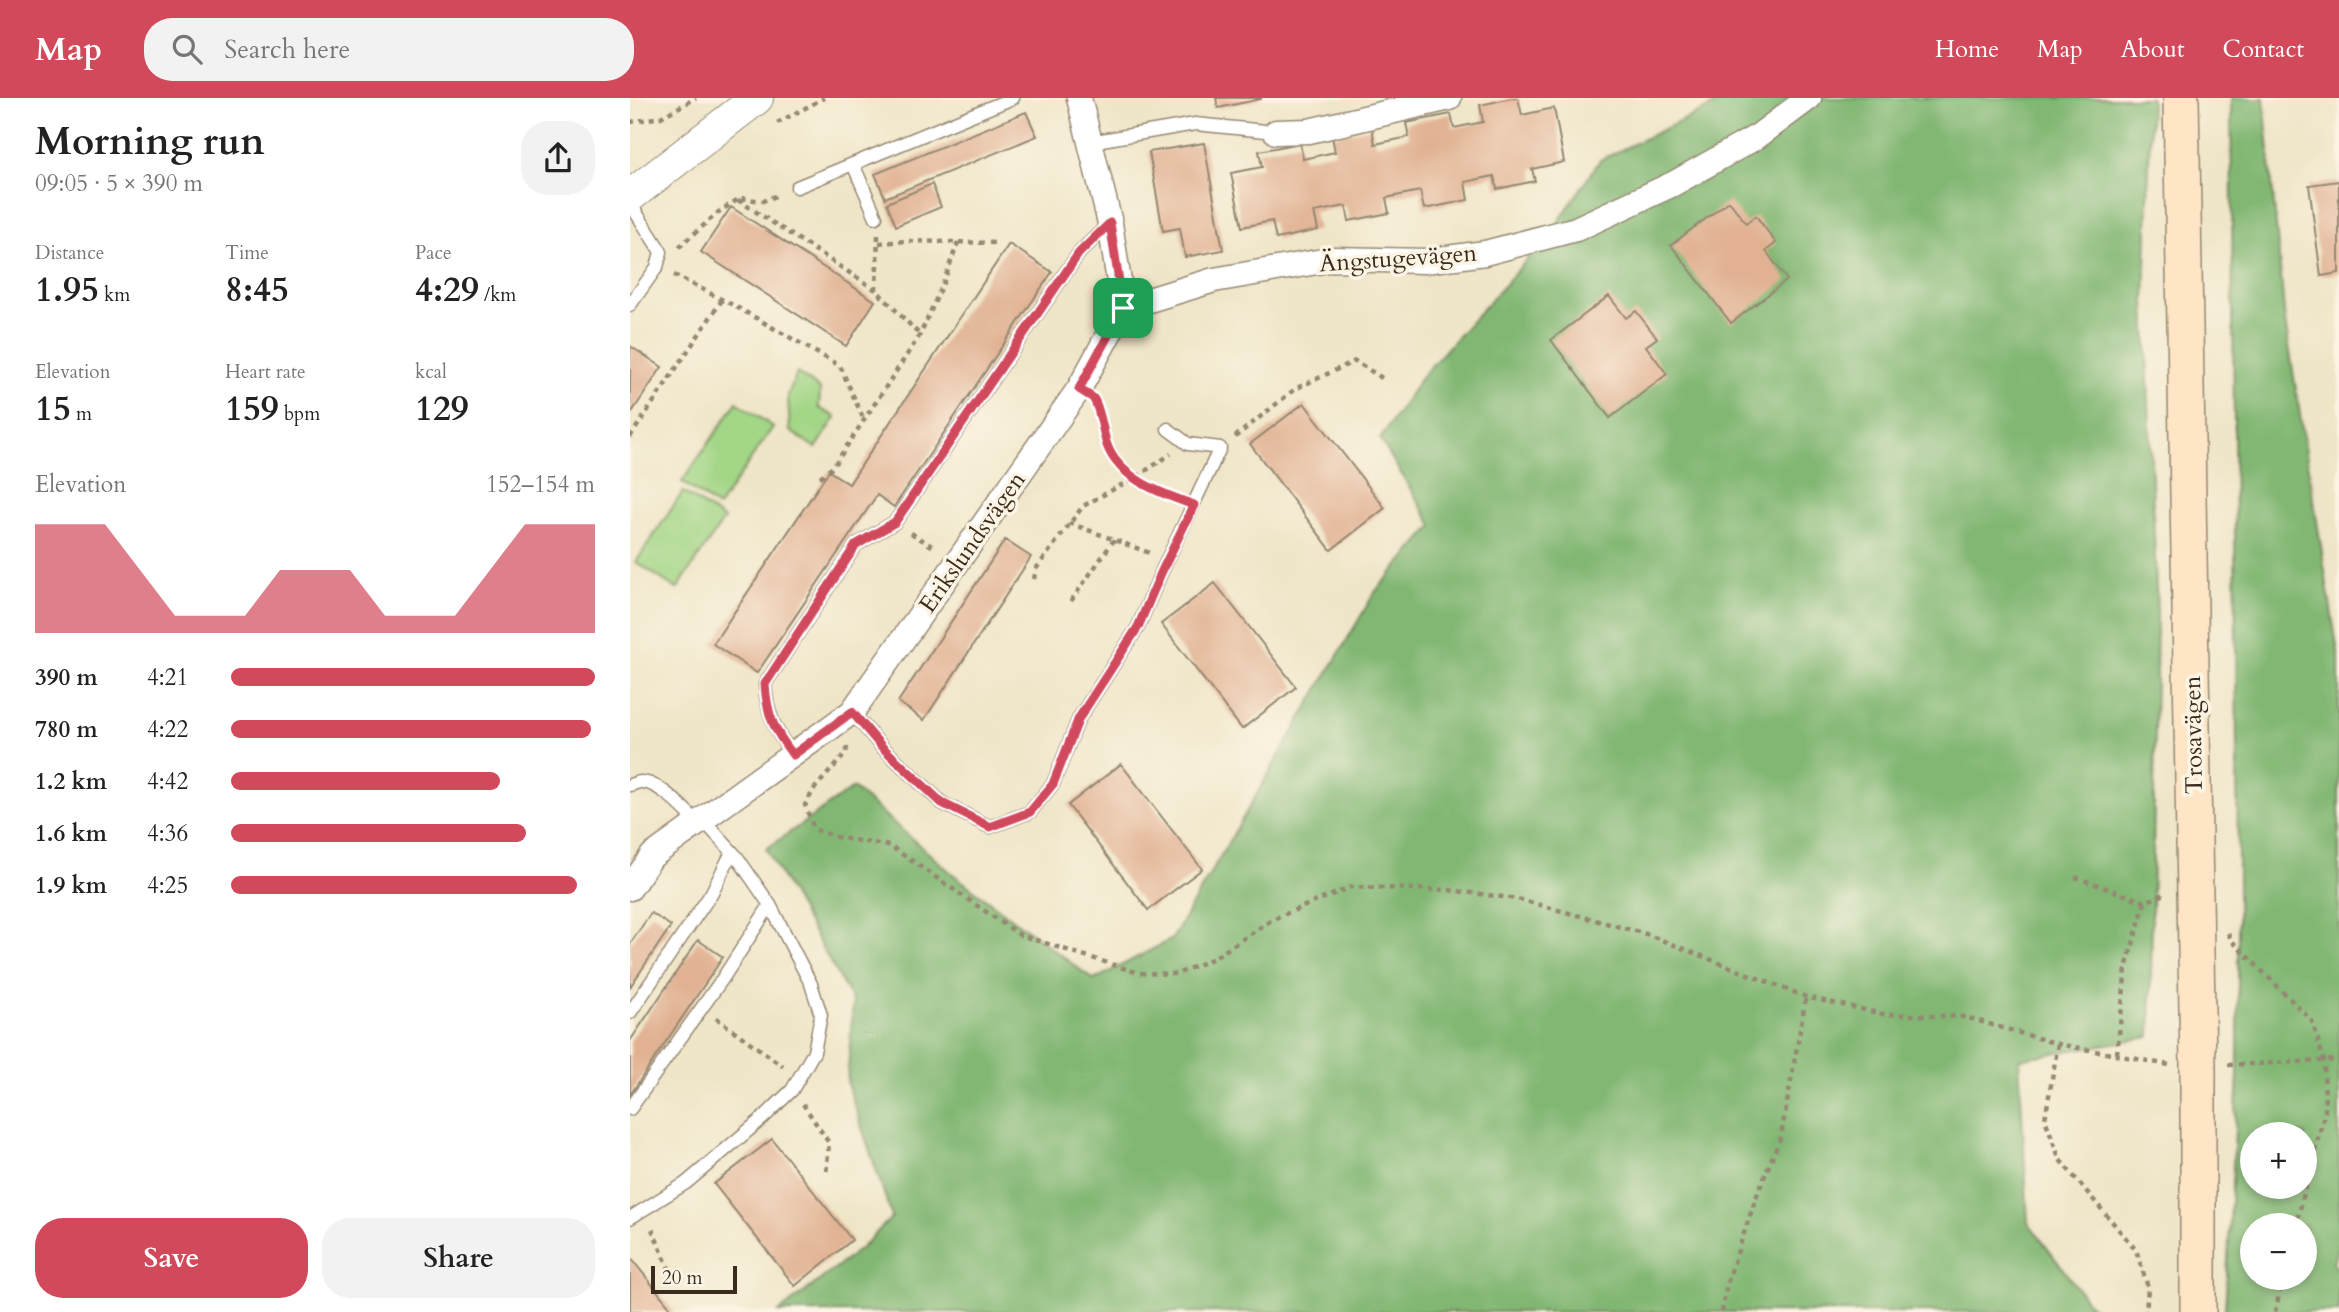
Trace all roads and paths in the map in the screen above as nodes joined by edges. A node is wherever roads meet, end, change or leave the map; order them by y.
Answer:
1 (696, 98) edge
2 (757, 98) edge
3 (1013, 98) edge
4 (1079, 98) edge
5 (1448, 98) edge
6 (1808, 98) edge
7 (2181, 98) edge
8 (2186, 98) edge
9 (630, 122) edge
10 (1276, 132) joint
11 (1090, 142) junction
12 (2183, 158) junction
13 (853, 164) junction
14 (797, 187) joint
15 (630, 196) edge
16 (738, 200) junction
17 (630, 203) edge
18 (876, 217) joint
19 (1110, 223) junction
20 (958, 242) junction
21 (878, 243) junction
22 (995, 243) dead end
23 (659, 262) junction
24 (876, 290) junction
25 (722, 300) junction
26 (630, 305) edge
27 (1123, 308) junction
28 (920, 335) junction
29 (1382, 378) dead end
30 (1079, 389) junction
31 (864, 420) junction
32 (1168, 429) dead end
33 (630, 437) edge
34 (1188, 444) junction
35 (1220, 448) junction
36 (820, 477) dead end
37 (1136, 477) junction
38 (1194, 505) junction
39 (1069, 523) junction
40 (904, 527) dead end
41 (1114, 540) junction
42 (935, 548) dead end
43 (1168, 559) junction
44 (1034, 579) dead end
45 (1071, 601) dead end
46 (852, 712) junction
47 (793, 755) junction
48 (630, 785) edge
49 (701, 821) junction
50 (732, 852) junction
51 (2075, 877) dead end
52 (2195, 882) junction
53 (630, 888) edge
54 (2146, 902) junction
55 (770, 905) junction
56 (2226, 931) dead end
57 (1806, 997) junction
58 (702, 1007) junction
59 (630, 1013) edge
60 (2059, 1044) junction
61 (2117, 1055) junction
62 (2339, 1060) edge
63 (2324, 1062) junction
64 (2169, 1065) dead end
65 (2218, 1065) dead end
66 (794, 1087) junction
67 (630, 1109) edge
68 (826, 1175) dead end
69 (642, 1210) junction
70 (2299, 1213) edge
71 (630, 1218) edge
72 (671, 1273) dead end
73 (2280, 1290) edge
74 (1722, 1312) edge
75 (2146, 1312) edge
76 (2197, 1312) edge
77 (2275, 1312) edge

1 - 9 path
2 - 15 street
3 - 13 lane
4 - 11 street
5 - 10 street
6 - 27 street, Ängstugevägen
7 - 12 main road, Trosavägen
8 - 12 main road, Trosavägen
10 - 11 lane
11 - 19 street
12 - 52 main road, Trosavägen
13 - 14 lane
13 - 18 lane
14 - 16 path
16 - 23 path
16 - 24 path
17 - 23 lane
18 - 21 path
19 - 27 street
19 - 47 lane
20 - 21 path
20 - 22 path
20 - 28 path
21 - 24 path
23 - 25 path
23 - 26 lane
24 - 28 path
25 - 31 path
25 - 33 path
27 - 30 street, Erikslundsvägen
28 - 31 path
29 - 35 path
30 - 37 path
30 - 46 street, Erikslundsvägen
31 - 36 path
32 - 34 lane
34 - 35 lane
34 - 37 path
35 - 38 lane
37 - 38 path
37 - 39 path
38 - 43 lane
39 - 41 path
39 - 44 path
40 - 42 path
41 - 43 path
41 - 45 path
43 - 46 lane
46 - 47 street, Erikslundsvägen
46 - 57 path
47 - 49 street, Erikslundsvägen
48 - 49 lane
49 - 50 lane
49 - 53 street, Erikslundsvägen
50 - 55 lane
50 - 59 lane
51 - 54 path
52 - 54 path
52 - 76 main road, Trosavägen
54 - 61 path
55 - 58 lane
55 - 66 lane
56 - 63 path
57 - 60 path
57 - 74 path
58 - 66 path
58 - 67 lane
60 - 61 path
60 - 75 path
61 - 64 path
62 - 63 path
63 - 65 path
63 - 70 path
66 - 68 path
66 - 69 lane
69 - 71 lane
69 - 72 path
73 - 77 path

